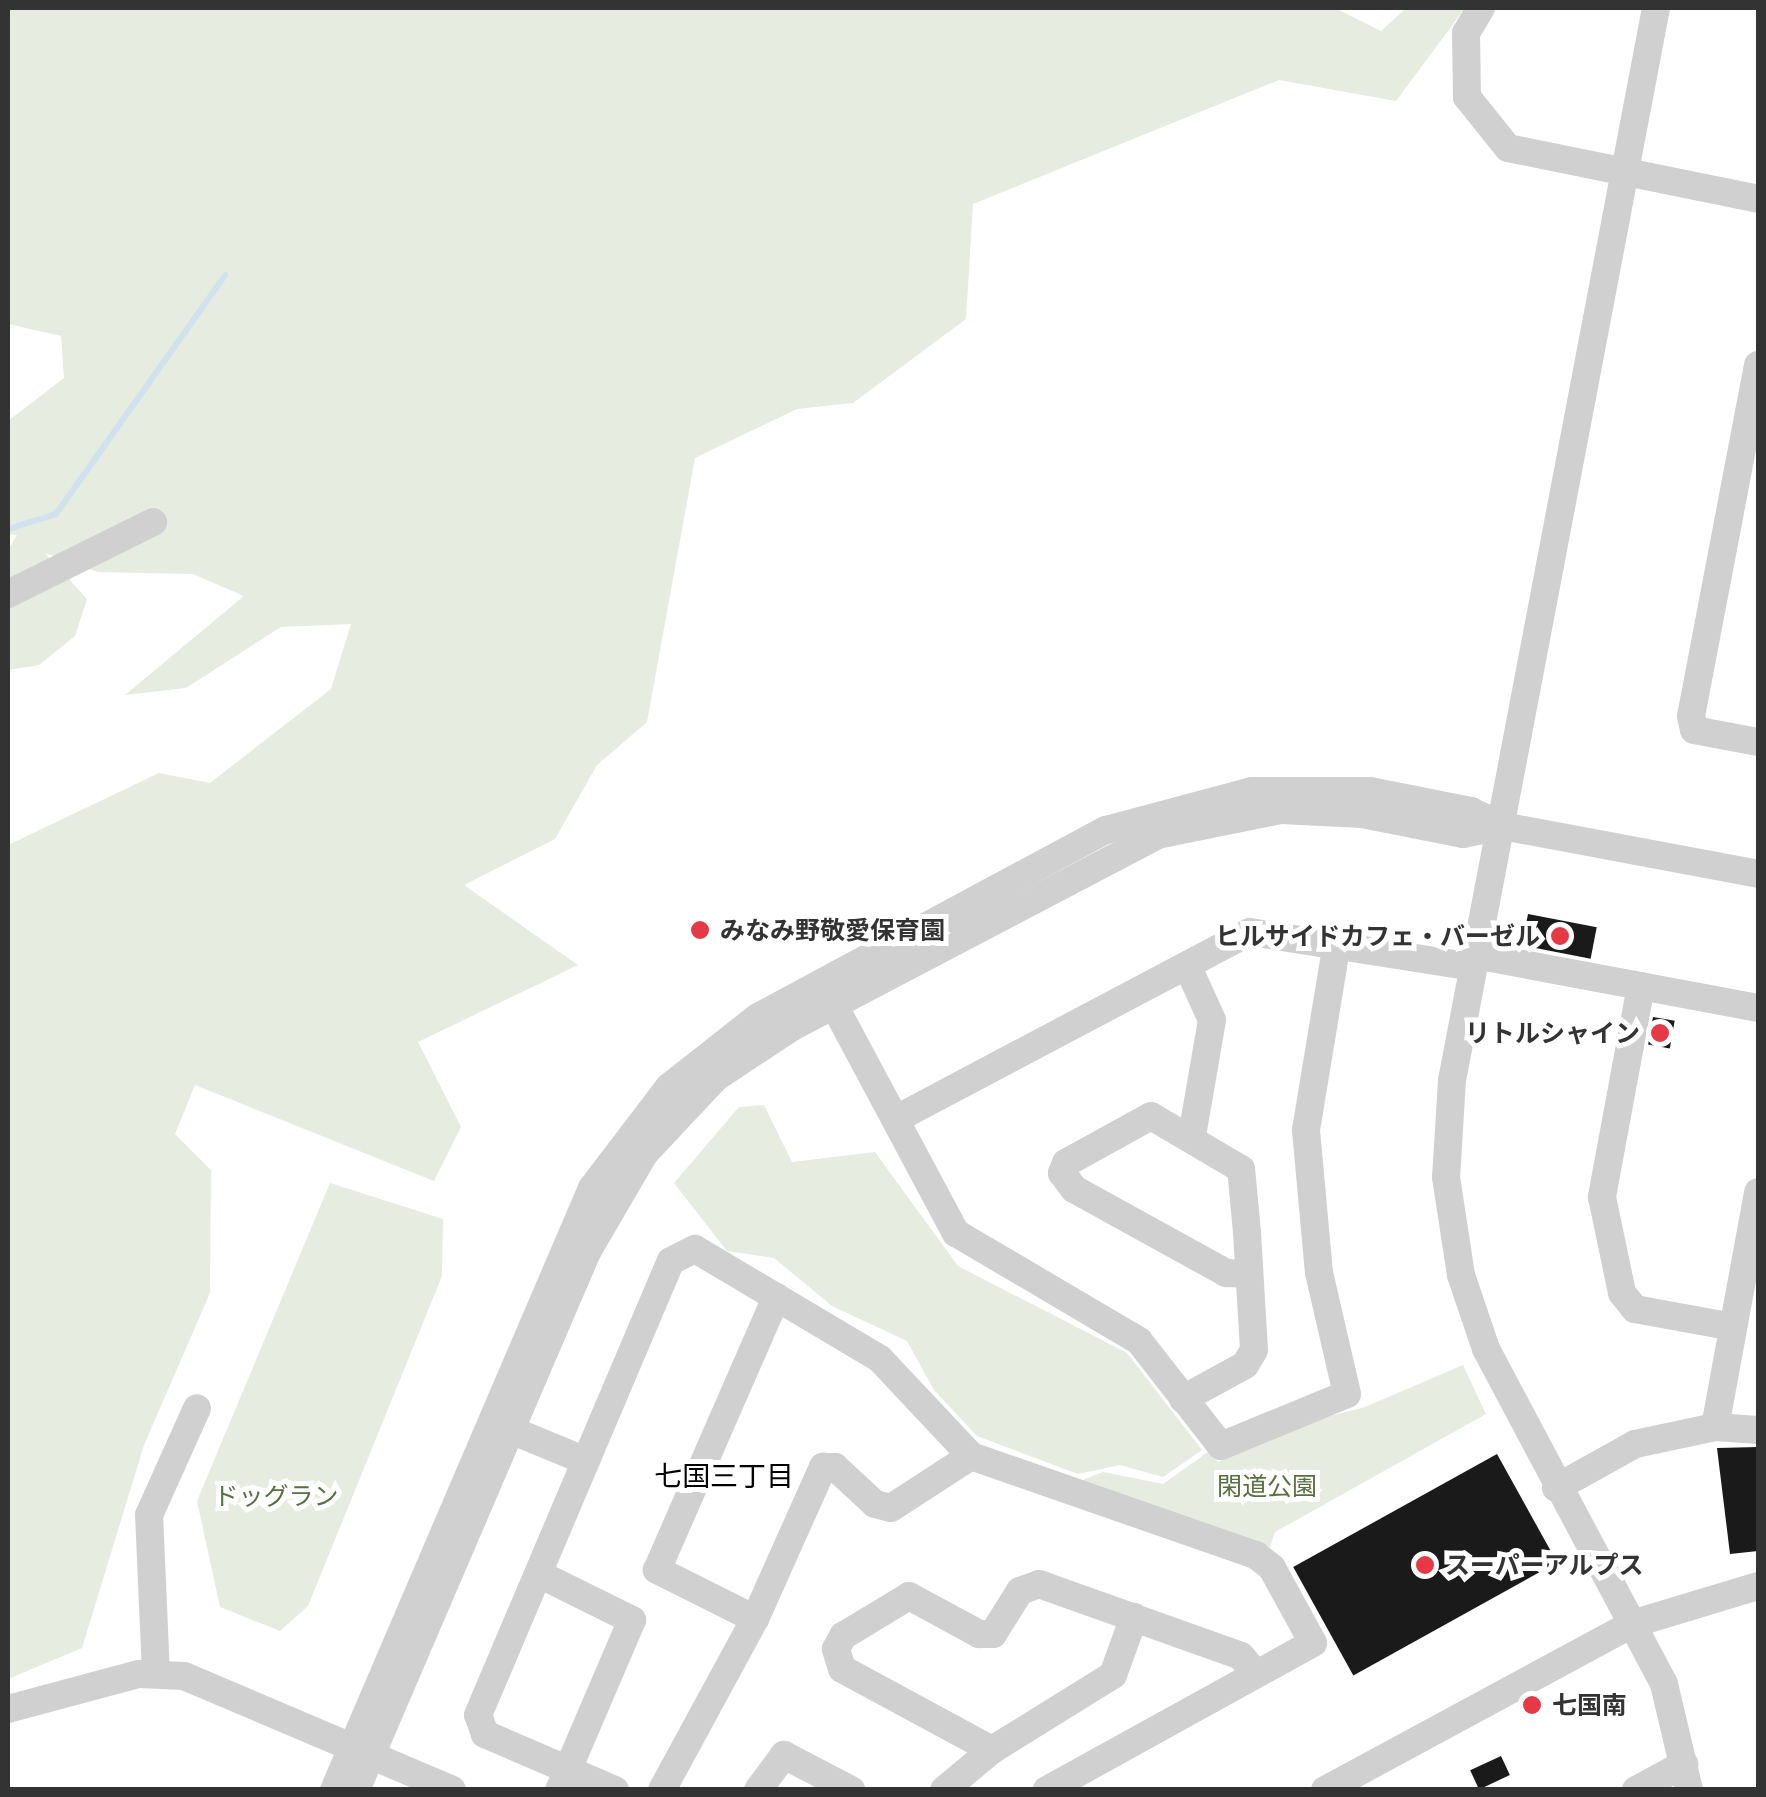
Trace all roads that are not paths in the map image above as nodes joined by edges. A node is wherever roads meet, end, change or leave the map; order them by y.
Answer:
1 (1481, 8) edge
2 (1656, 8) edge
3 (1624, 174) junction
4 (1758, 199) edge
5 (1758, 365) edge
6 (152, 522) dead end
7 (8, 594) edge
8 (1758, 742) edge
9 (1502, 826) junction
10 (1758, 874) edge
11 (1337, 943) junction
12 (1474, 961) junction
13 (1186, 964) junction
14 (1641, 986) junction
15 (828, 994) junction
16 (1758, 1008) edge
17 (898, 1118) junction
18 (1192, 1136) junction
19 (1758, 1192) edge
20 (1249, 1274) junction
21 (776, 1297) junction
22 (1733, 1326) junction
23 (1183, 1399) junction
24 (198, 1408) dead end
25 (1715, 1426) junction
26 (510, 1430) junction
27 (1758, 1430) edge
28 (971, 1456) junction
29 (586, 1461) junction
30 (1556, 1488) junction
31 (540, 1574) junction
32 (1758, 1586) edge
33 (1134, 1617) junction
34 (754, 1618) junction
35 (1632, 1624) junction
36 (156, 1674) junction
37 (1256, 1674) junction
38 (8, 1709) edge
39 (362, 1750) junction
40 (992, 1750) junction
41 (1687, 1776) edge
42 (563, 1780) edge
43 (334, 1790) edge
44 (356, 1790) edge
45 (452, 1790) edge
46 (615, 1790) edge
47 (662, 1790) edge
48 (758, 1790) edge
49 (851, 1790) edge
50 (944, 1790) edge
51 (1047, 1790) edge
52 (1326, 1790) edge
53 (1636, 1790) edge

1 - 3 street
2 - 3 street
3 - 4 street
3 - 9 street
5 - 8 street
6 - 7 street
9 - 10 street
9 - 12 street
9 - 15 street
11 - 12 street
11 - 13 street
11 - 23 street
12 - 14 street
12 - 30 street
13 - 17 street
13 - 18 street
14 - 16 street
14 - 22 street
15 - 17 street
15 - 26 street
15 - 39 street
17 - 23 street
18 - 20 street
18 - 20 street
19 - 22 street
20 - 23 street
21 - 28 street
21 - 29 street
21 - 34 street
22 - 25 street
24 - 36 street
25 - 27 street
25 - 30 street
26 - 29 street
26 - 39 street
28 - 34 street
28 - 37 street
29 - 31 street
30 - 35 street
31 - 42 street
31 - 42 street
32 - 35 street
33 - 37 street
33 - 40 street
33 - 40 street
34 - 47 street
35 - 41 street
35 - 52 street
36 - 38 street
36 - 39 street
37 - 51 street
39 - 43 street
39 - 44 street
39 - 45 street
40 - 50 street
41 - 53 street
42 - 46 street
48 - 49 street

